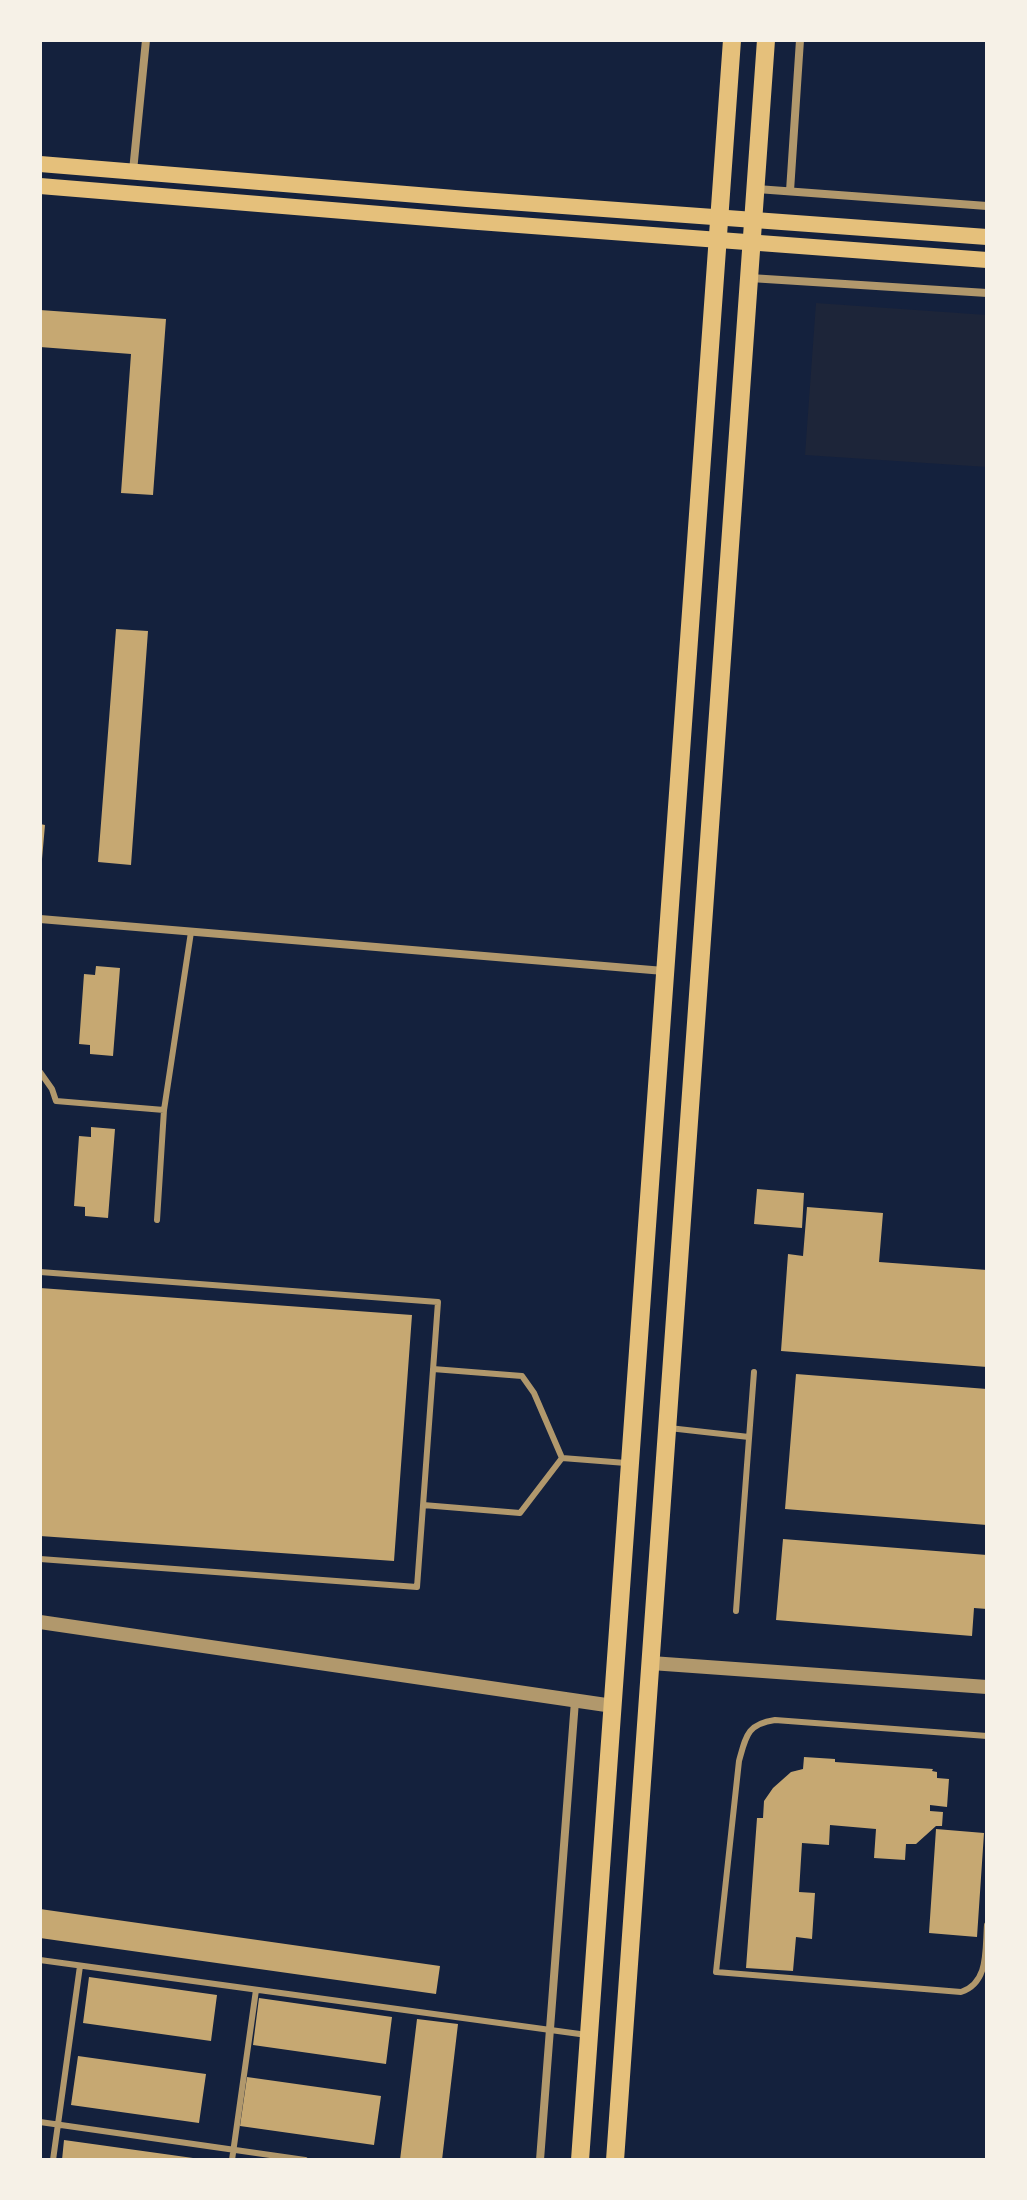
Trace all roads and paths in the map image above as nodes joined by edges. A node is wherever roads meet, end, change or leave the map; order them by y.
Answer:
1 (146, 40) edge
2 (732, 40) edge
3 (766, 40) edge
4 (800, 40) edge
5 (40, 164) edge
6 (133, 172) junction
7 (40, 186) edge
8 (757, 189) junction
9 (790, 191) junction
10 (987, 206) edge
11 (720, 218) junction
12 (755, 220) junction
13 (987, 237) edge
14 (718, 240) junction
15 (753, 243) junction
16 (987, 260) edge
17 (750, 278) junction
18 (987, 293) edge
19 (40, 919) edge
20 (191, 932) junction
21 (665, 971) junction
22 (40, 1072) edge
23 (164, 1110) junction
24 (157, 1220) dead end
25 (40, 1272) edge
26 (433, 1369) junction
27 (754, 1372) dead end
28 (668, 1428) junction
29 (749, 1437) junction
30 (562, 1458) junction
31 (630, 1463) junction
32 (423, 1505) junction
33 (40, 1559) edge
34 (736, 1611) dead end
35 (40, 1622) edge
36 (651, 1663) junction
37 (987, 1687) edge
38 (575, 1701) junction
39 (613, 1706) junction
40 (987, 1736) edge
41 (987, 1925) edge
42 (40, 1960) edge
43 (80, 1966) junction
44 (256, 1990) junction
45 (550, 2030) junction
46 (589, 2036) junction
47 (40, 2122) edge
48 (58, 2125) junction
49 (233, 2150) junction
50 (53, 2160) edge
51 (232, 2160) edge
52 (305, 2160) edge
53 (540, 2160) edge
54 (580, 2160) edge
55 (615, 2160) edge

1 - 6 street
2 - 11 main road
3 - 8 main road
4 - 9 street
5 - 6 main road
6 - 11 main road
7 - 14 main road
8 - 9 street
8 - 12 main road
9 - 10 street
11 - 12 main road
11 - 14 main road
12 - 13 main road
12 - 15 main road
14 - 15 main road
14 - 21 main road
15 - 16 main road
15 - 17 main road
17 - 18 street
17 - 28 main road
19 - 20 street
20 - 21 street
20 - 23 lane
21 - 31 main road
22 - 23 lane
23 - 24 lane
25 - 26 lane
26 - 30 lane
26 - 32 lane
27 - 29 lane
28 - 29 lane
28 - 36 main road
29 - 34 lane
30 - 31 lane
30 - 32 lane
31 - 39 main road
32 - 33 lane
35 - 38 street
36 - 37 street
36 - 55 main road
38 - 39 street
38 - 45 street
39 - 46 main road
40 - 41 lane
42 - 43 lane
43 - 44 lane
43 - 48 lane
44 - 45 lane
44 - 49 lane
45 - 46 lane
45 - 53 street
46 - 54 main road
47 - 48 lane
48 - 49 lane
48 - 50 lane
49 - 51 lane
49 - 52 lane

